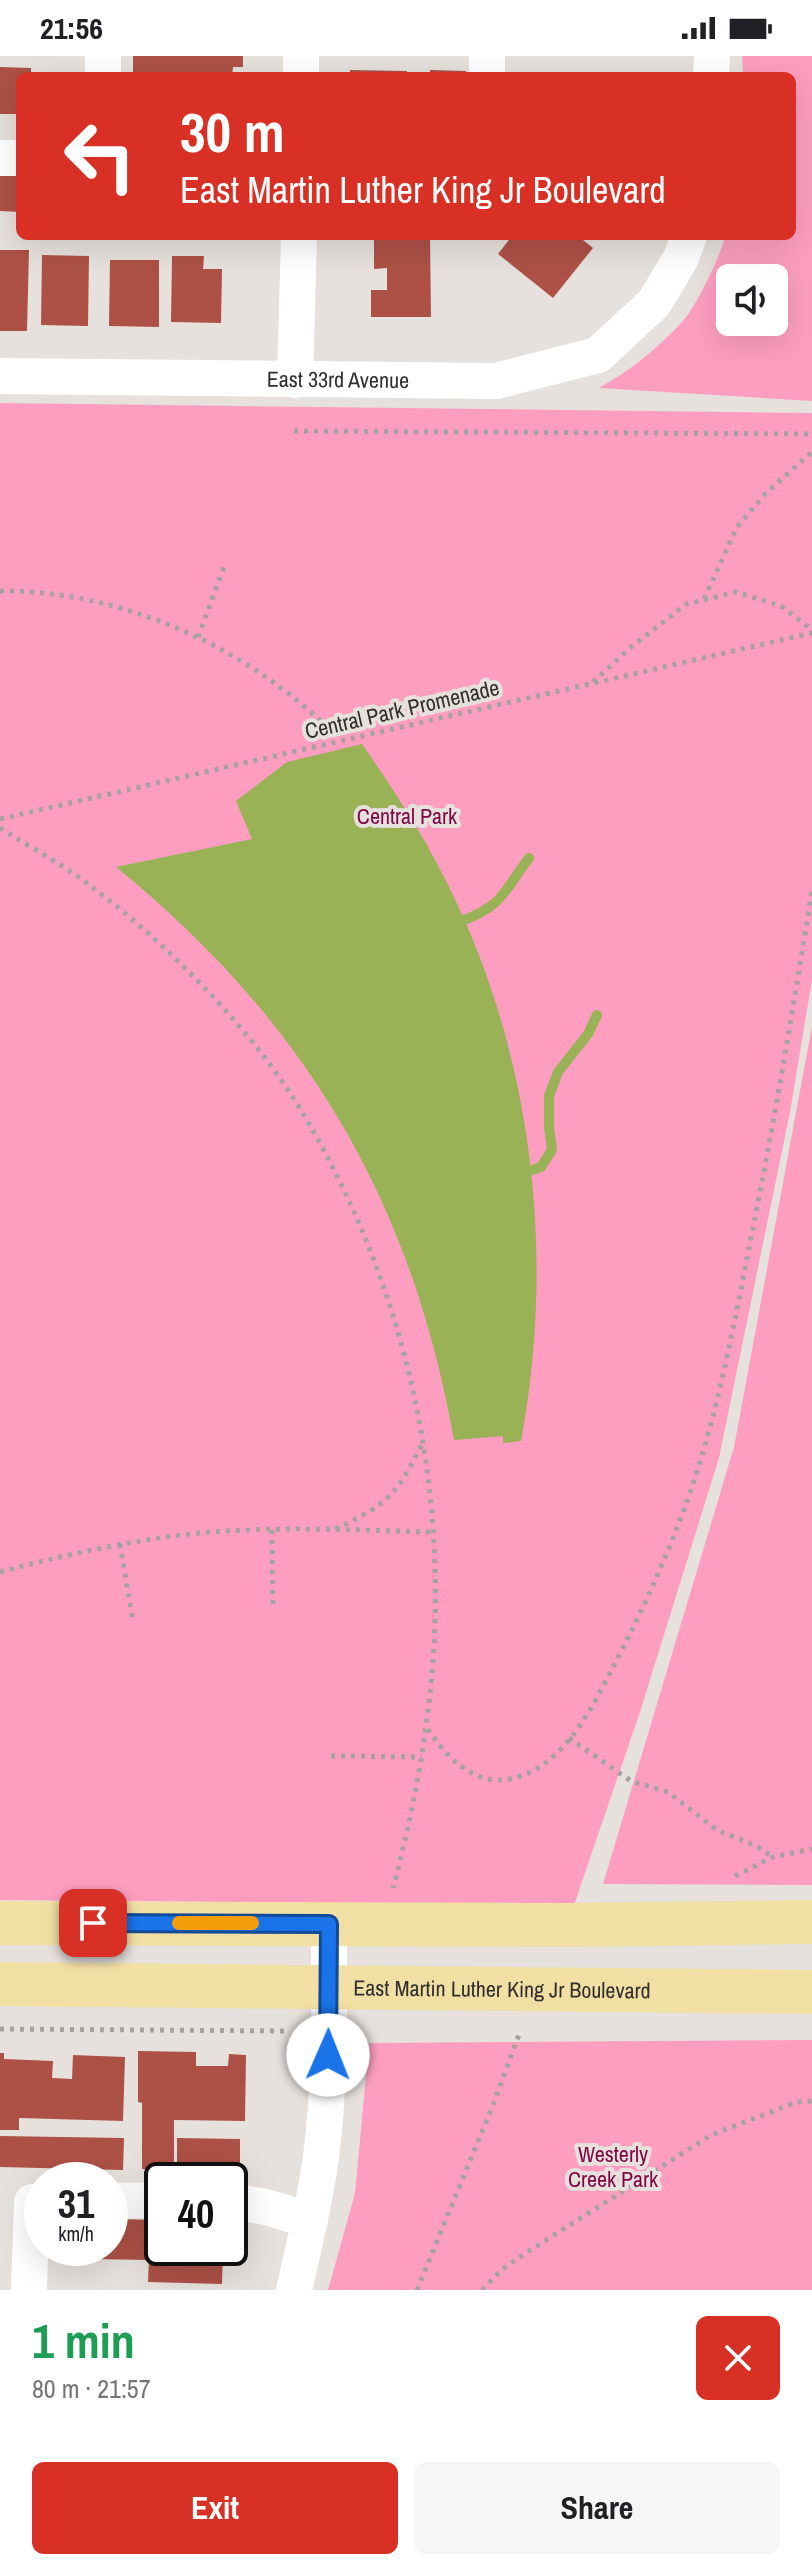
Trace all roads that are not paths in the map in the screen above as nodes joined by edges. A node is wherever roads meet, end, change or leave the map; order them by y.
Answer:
1 (299, 240) edge
2 (688, 240) edge
3 (0, 376) edge
4 (295, 380) junction
5 (812, 1922) edge
6 (0, 1923) edge
7 (329, 1924) junction
8 (0, 1984) edge
9 (329, 1987) junction
10 (812, 1992) edge
11 (248, 2204) edge
12 (310, 2220) junction
13 (28, 2266) edge
14 (29, 2290) edge
15 (294, 2290) edge

1 - 4 street
2 - 4 street, East 33rd Avenue
3 - 4 street, East 33rd Avenue
5 - 7 main road
6 - 7 main road
7 - 9 street
8 - 9 main road, East Martin Luther King Jr Boulevard
9 - 10 main road, East Martin Luther King Jr Boulevard
9 - 12 street
11 - 12 street
12 - 15 street
13 - 14 street

